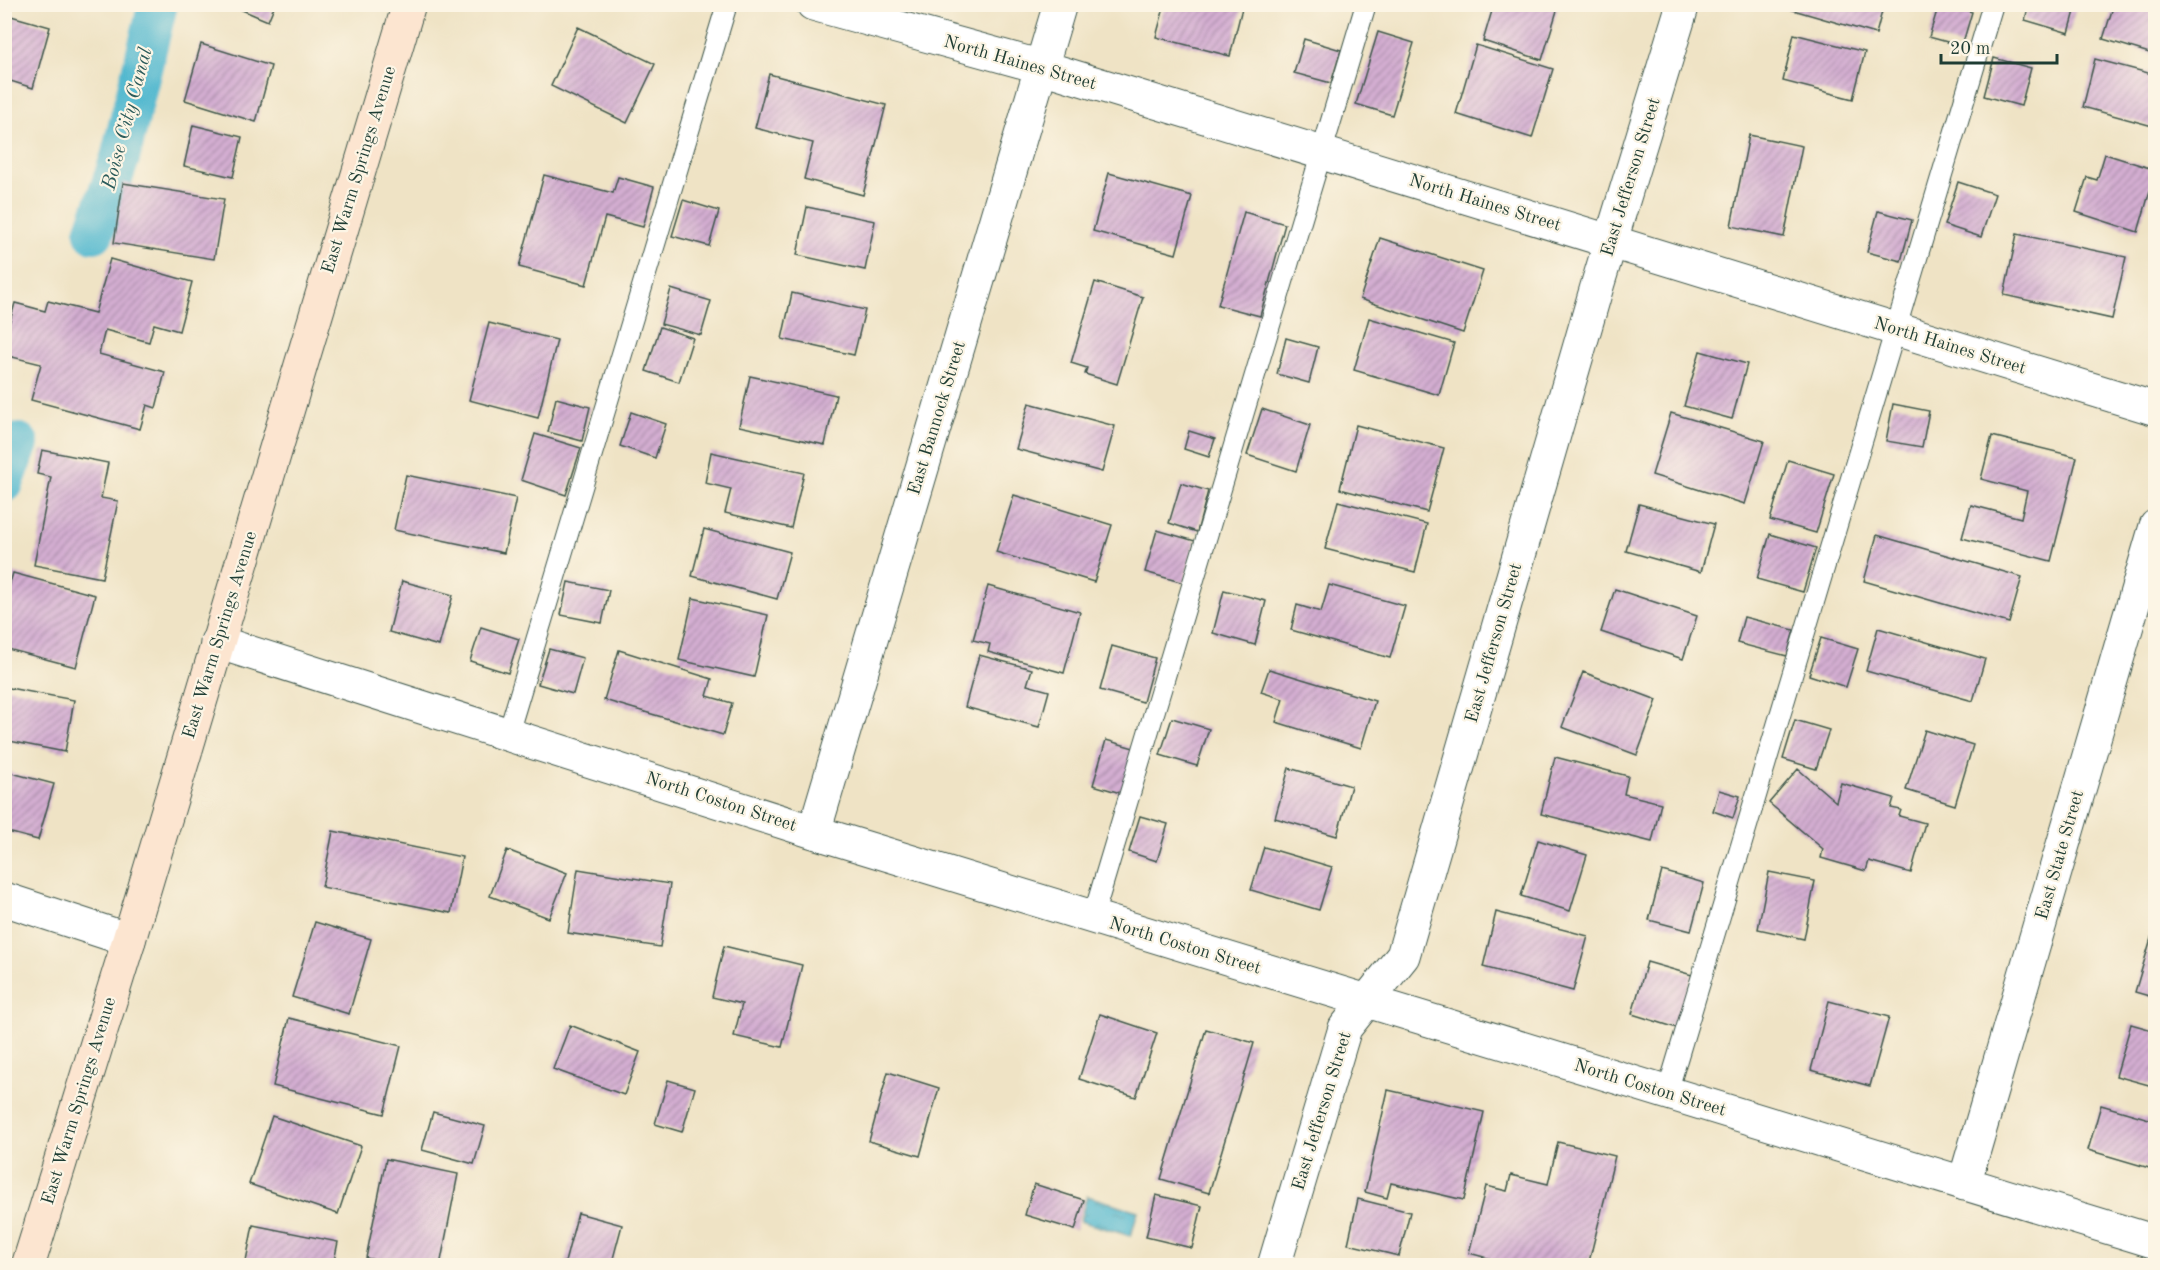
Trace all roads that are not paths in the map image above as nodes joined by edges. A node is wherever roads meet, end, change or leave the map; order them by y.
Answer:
1 (409, 4) edge
2 (727, 4) edge
3 (813, 4) edge
4 (1060, 4) edge
5 (1366, 4) edge
6 (1683, 4) edge
7 (1993, 4) edge
8 (1042, 67) junction
9 (1322, 153) junction
10 (1611, 242) junction
11 (1896, 329) junction
12 (2156, 409) edge
13 (2156, 526) edge
14 (218, 642) junction
15 (508, 734) junction
16 (813, 832) junction
17 (4, 899) edge
18 (1093, 917) junction
19 (129, 939) junction
20 (1368, 1001) junction
21 (1666, 1093) junction
22 (1964, 1184) junction
23 (2156, 1242) edge
24 (28, 1266) edge
25 (1274, 1266) edge

1 - 14 street, East Warm Springs Avenue
2 - 15 lane
3 - 8 street, North Haines Street
4 - 8 street, East Bannock Street
5 - 9 lane
6 - 10 street, East Jefferson Street
7 - 11 lane
8 - 9 street, North Haines Street
8 - 16 street, East Bannock Street
9 - 10 street, North Haines Street
9 - 18 lane
10 - 11 street, North Haines Street
10 - 20 street, East Jefferson Street
11 - 12 street, North Haines Street
11 - 21 lane
13 - 22 street, East State Street
14 - 15 street, North Coston Street
14 - 19 street, East Warm Springs Avenue
15 - 16 street, North Coston Street
16 - 18 street, North Coston Street
17 - 19 street
18 - 20 street, North Coston Street
19 - 24 street, East Warm Springs Avenue
20 - 21 street, North Coston Street
20 - 25 street, East Jefferson Street
21 - 22 street, North Coston Street
22 - 23 street, North Coston Street

